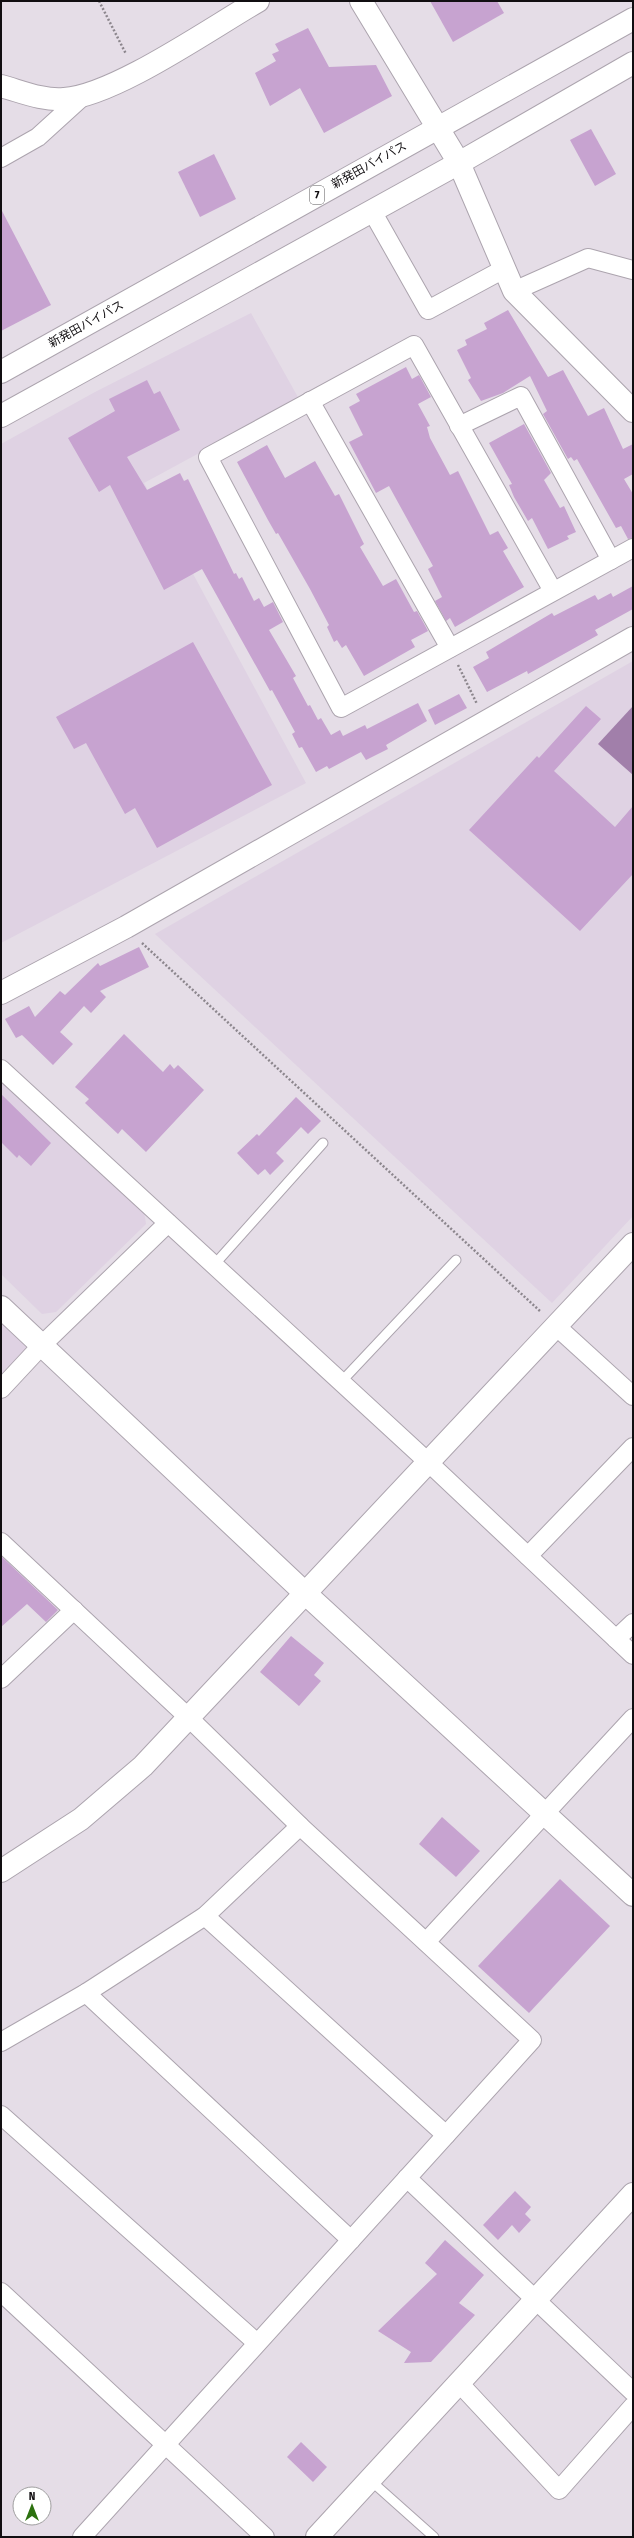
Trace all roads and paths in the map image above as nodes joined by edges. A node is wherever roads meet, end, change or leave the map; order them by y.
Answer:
1 (99, 1) edge
2 (258, 1) edge
3 (361, 1) edge
4 (633, 19) edge
5 (633, 64) edge
6 (135, 73) junction
7 (1, 86) edge
8 (82, 97) junction
9 (437, 127) junction
10 (1, 158) edge
11 (459, 163) junction
12 (372, 211) junction
13 (504, 269) junction
14 (633, 270) edge
15 (514, 291) junction
16 (1, 372) edge
17 (310, 401) junction
18 (633, 411) edge
19 (1, 416) edge
20 (459, 426) junction
21 (633, 548) edge
22 (611, 560) junction
23 (553, 591) junction
24 (633, 638) edge
25 (450, 648) junction
26 (486, 722) junction
27 (126, 927) junction
28 (1, 993) edge
29 (1, 1069) edge
30 (322, 1143) dead end
31 (168, 1223) junction
32 (633, 1244) edge
33 (456, 1260) dead end
34 (214, 1265) junction
35 (1, 1307) edge
36 (556, 1326) junction
37 (42, 1345) junction
38 (341, 1382) junction
39 (1, 1389) edge
40 (633, 1396) edge
41 (633, 1447) edge
42 (428, 1462) junction
43 (1, 1542) edge
44 (528, 1556) junction
45 (306, 1594) junction
46 (74, 1610) junction
47 (633, 1623) edge
48 (616, 1639) junction
49 (633, 1655) edge
50 (1, 1679) edge
51 (189, 1718) junction
52 (633, 1718) edge
53 (544, 1814) junction
54 (300, 1826) junction
55 (1, 1871) edge
56 (633, 1894) edge
57 (205, 1916) junction
58 (426, 1942) junction
59 (86, 1994) junction
60 (1, 2042) edge
61 (1, 2115) edge
62 (446, 2135) junction
63 (407, 2178) junction
64 (633, 2194) edge
65 (351, 2240) junction
66 (1, 2292) edge
67 (537, 2301) junction
68 (257, 2343) junction
69 (460, 2384) junction
70 (633, 2392) edge
71 (633, 2406) edge
72 (164, 2446) junction
73 (370, 2480) junction
74 (82, 2537) edge
75 (265, 2537) edge
76 (317, 2537) edge
77 (434, 2537) edge

1 - 6 path
2 - 6 main road
3 - 9 main road
4 - 9 main road, 新発田バイパス / 7
5 - 11 main road
6 - 8 main road
7 - 8 main road
8 - 10 street
9 - 11 main road
9 - 16 main road, 新発田バイパス / 7
11 - 12 main road
11 - 13 main road
12 - 13 street
12 - 19 main road
13 - 15 main road
14 - 15 street
15 - 18 main road
17 - 20 street
17 - 25 street
17 - 25 street
20 - 22 street
20 - 23 street
21 - 22 street
22 - 23 street
23 - 25 street
24 - 26 main road
25 - 26 path
26 - 27 main road
27 - 28 main road
27 - 36 path
29 - 31 street
30 - 34 lane
31 - 34 street
31 - 37 street
32 - 36 main road
33 - 38 lane
34 - 38 street
35 - 37 main road
36 - 40 street
36 - 42 main road
37 - 39 street
37 - 45 main road
38 - 42 street
41 - 44 street
42 - 44 street
42 - 45 main road
43 - 46 street
44 - 48 street
45 - 51 main road
45 - 53 main road
46 - 50 street
46 - 51 street
47 - 48 street
48 - 49 street
51 - 54 street
51 - 55 main road
52 - 53 street
53 - 56 main road
53 - 58 street
54 - 57 street
54 - 58 street
57 - 59 street
57 - 62 street
58 - 62 street
59 - 60 street
59 - 65 street
61 - 68 street
62 - 63 street
63 - 65 street
63 - 67 street
64 - 67 main road
65 - 68 street
66 - 72 street
67 - 69 main road
67 - 70 street
68 - 72 street
69 - 71 street
69 - 73 main road
72 - 74 street
72 - 75 street
73 - 76 main road
73 - 77 lane

